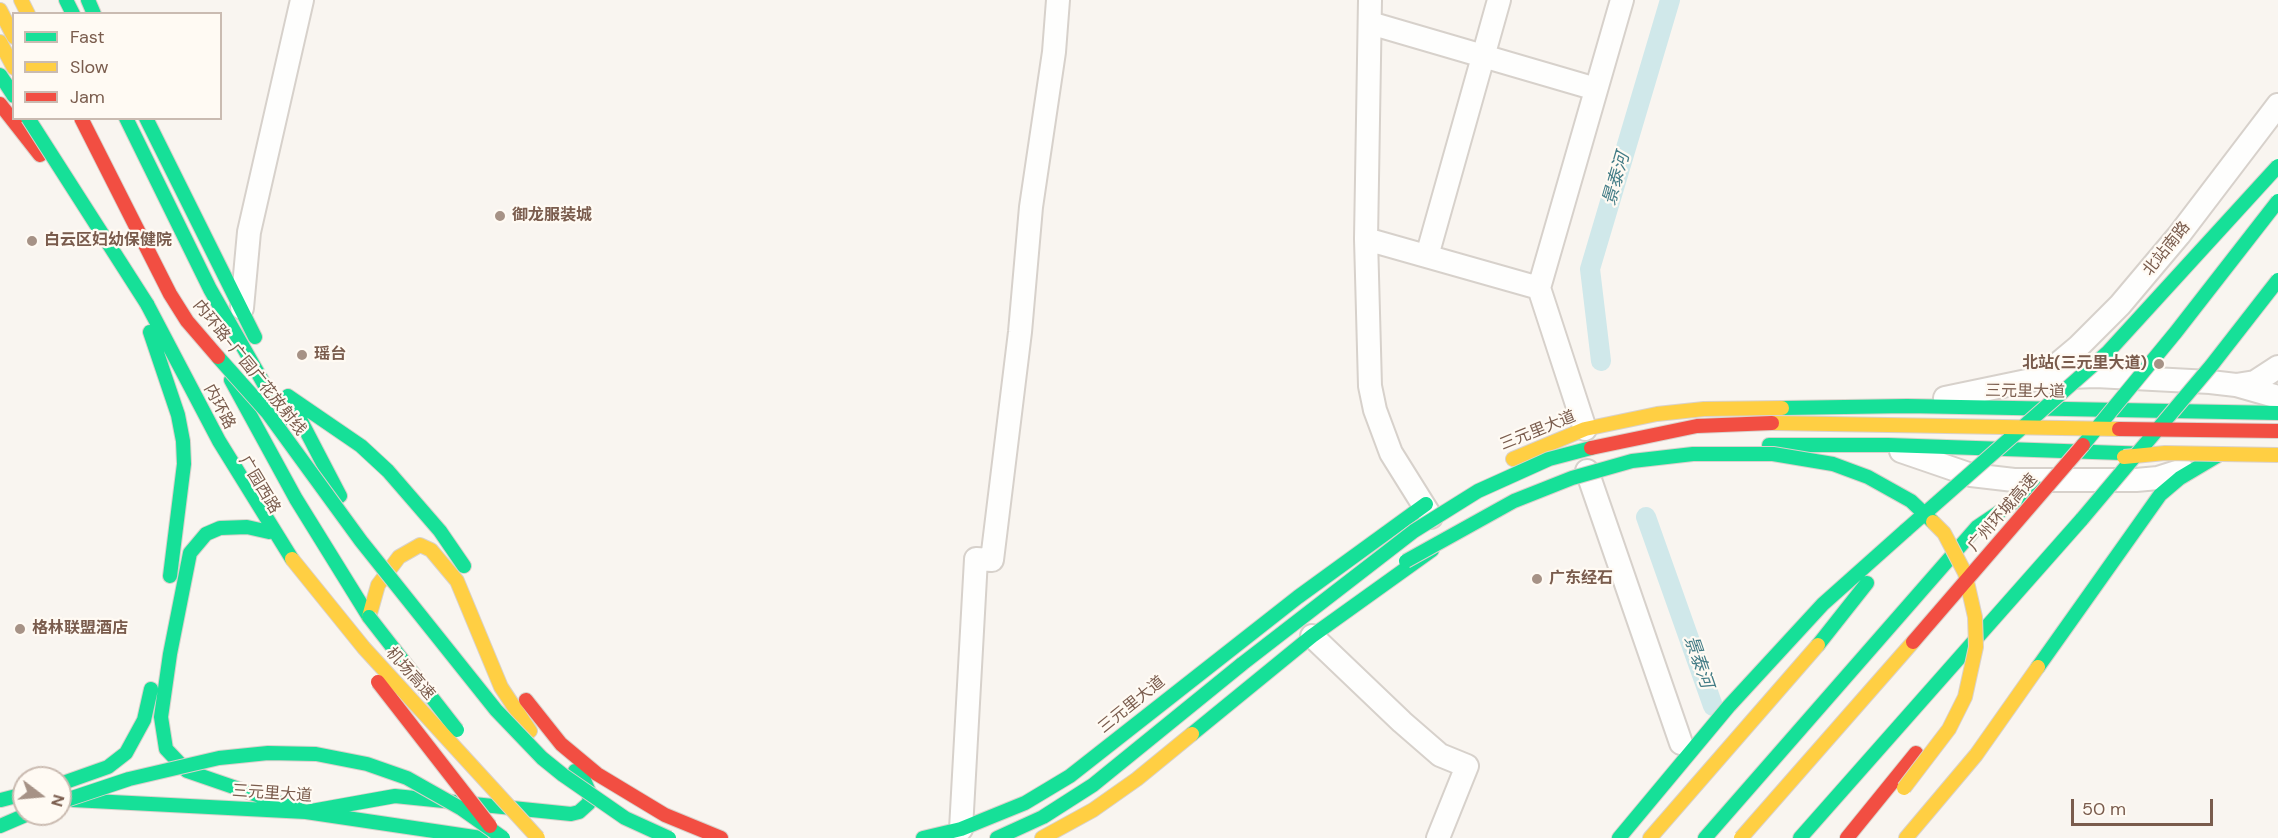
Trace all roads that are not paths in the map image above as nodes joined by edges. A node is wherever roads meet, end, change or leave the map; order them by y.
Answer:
1 (21, 0) edge
2 (302, 0) edge
3 (1058, 0) edge
4 (1370, 0) edge
5 (1499, 0) edge
6 (1622, 0) edge
7 (43, 7) edge
8 (0, 10) edge
9 (1370, 23) junction
10 (12, 33) edge
11 (0, 42) edge
12 (1482, 56) junction
13 (12, 64) edge
14 (0, 75) edge
15 (1596, 89) junction
16 (12, 93) edge
17 (0, 104) edge
18 (2278, 105) edge
19 (29, 120) edge
20 (41, 120) edge
21 (82, 120) edge
22 (127, 120) edge
23 (137, 120) edge
24 (147, 120) edge
25 (154, 135) junction
26 (107, 138) dead end
27 (2278, 166) edge
28 (2227, 173) junction
29 (73, 189) junction
30 (92, 190) dead end
31 (2278, 201) edge
32 (2278, 212) edge
33 (152, 227) junction
34 (1366, 239) junction
35 (103, 247) junction
36 (1427, 256) junction
37 (172, 267) dead end
38 (2278, 280) edge
39 (183, 287) dead end
40 (1539, 288) junction
41 (147, 304) junction
42 (242, 313) junction
43 (150, 332) junction
44 (263, 351) dead end
45 (2278, 367) edge
46 (2041, 378) junction
47 (279, 380) dead end
48 (2236, 385) junction
49 (288, 396) junction
50 (2278, 397) edge
51 (1907, 406) junction
52 (2278, 412) edge
53 (1585, 429) junction
54 (2278, 430) edge
55 (1888, 445) junction
56 (2217, 456) junction
57 (2278, 456) edge
58 (1504, 463) dead end
59 (1587, 471) junction
60 (1482, 473) dead end
61 (1454, 489) dead end
62 (1430, 502) junction
63 (336, 505) junction
64 (2082, 519) junction
65 (268, 528) junction
66 (1906, 530) junction
67 (1436, 548) junction
68 (167, 592) dead end
69 (482, 603) dead end
70 (164, 612) dead end
71 (369, 617) junction
72 (2002, 632) dead end
73 (1312, 636) junction
74 (1989, 651) dead end
75 (1242, 664) junction
76 (520, 689) dead end
77 (1681, 743) dead end
78 (164, 770) junction
79 (72, 780) edge
80 (72, 790) edge
81 (72, 797) edge
82 (72, 801) edge
83 (306, 812) junction
84 (571, 814) junction
85 (962, 829) junction
86 (481, 838) edge
87 (501, 838) edge
88 (539, 838) edge
89 (669, 838) edge
90 (697, 838) edge
91 (721, 838) edge
92 (923, 838) edge
93 (997, 838) edge
94 (1042, 838) edge
95 (1438, 838) edge
96 (1619, 838) edge
97 (1650, 838) edge
98 (1705, 838) edge
99 (1741, 838) edge
100 (1800, 838) edge
101 (1847, 838) edge
102 (1862, 838) edge
103 (1906, 838) edge

1 - 7 main road
2 - 42 street
3 - 85 street
4 - 9 street
5 - 12 street
6 - 15 street
8 - 10 main road
9 - 12 street
9 - 34 street
11 - 13 main road
12 - 15 street
12 - 36 street
14 - 16 main road
15 - 40 street
17 - 29 main road
18 - 28 street, 北站南路
19 - 41 main road, bridge
20 - 29 main road, 广园西路
21 - 63 main road, 内环路-广园广花放射线, bridge
22 - 63 main road, bridge
23 - 25 main road
24 - 25 main road
25 - 42 main road
26 - 33 main road
27 - 66 main road, bridge
28 - 32 street
28 - 46 street, 北站南路
29 - 35 main road, 广园西路
30 - 41 main road, bridge
31 - 99 main road, 广州环城高速, bridge
33 - 35 main road
33 - 37 main road
34 - 36 street
34 - 62 street
35 - 43 main road, 广园西路
36 - 40 street
38 - 64 main road, bridge
39 - 71 main road, 广园西路
40 - 53 street
41 - 65 main road, 内环路
42 - 44 main road
43 - 65 main road, 广园西路
43 - 68 main road
45 - 48 street
46 - 48 street
46 - 51 street
47 - 49 main road
48 - 50 street
49 - 69 main road
49 - 71 main road
51 - 52 main road, 三元里大道
51 - 53 main road, 三元里大道
53 - 58 main road, 三元里大道
54 - 75 main road, bridge
55 - 56 main road
55 - 56 street
55 - 59 main road
56 - 57 main road
56 - 103 main road
57 - 98 main road, bridge
59 - 67 main road
59 - 77 street
60 - 61 main road
62 - 67 street
62 - 85 main road, 三元里大道
63 - 89 main road, bridge
64 - 72 main road
64 - 100 main road, bridge
65 - 83 main road
65 - 87 main road, 广园西路, bridge
65 - 88 main road, 机场高速, bridge
66 - 96 main road
66 - 97 main road
67 - 73 main road
70 - 79 main road
71 - 84 main road
71 - 88 main road, 广园西路, bridge
73 - 94 main road
73 - 95 street
74 - 101 main road, bridge
75 - 93 main road
75 - 102 main road, bridge
76 - 91 main road
78 - 80 main road, bridge
78 - 81 main road, bridge
78 - 87 main road, bridge
82 - 83 main road, 三元里大道
83 - 84 main road
83 - 86 main road, 三元里大道
84 - 90 street
85 - 92 main road, 三元里大道

